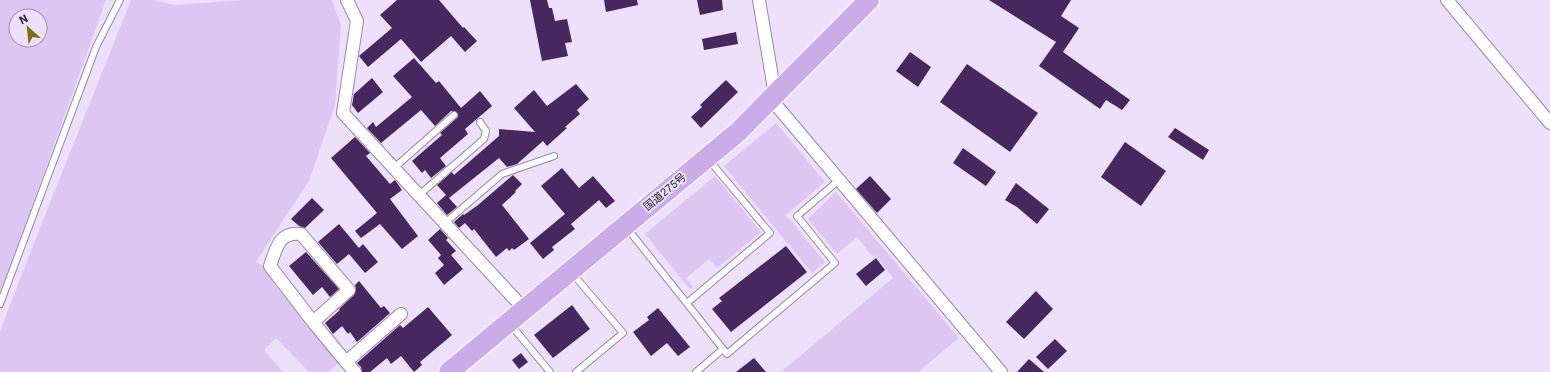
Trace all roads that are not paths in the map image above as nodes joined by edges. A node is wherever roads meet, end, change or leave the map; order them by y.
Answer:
1 (120, 0) edge
2 (347, 0) edge
3 (759, 0) edge
4 (869, 0) edge
5 (1447, 0) edge
6 (773, 97) junction
7 (454, 115) dead end
8 (480, 122) dead end
9 (1550, 123) edge
10 (554, 156) dead end
11 (707, 158) junction
12 (394, 168) junction
13 (838, 180) junction
14 (418, 194) junction
15 (445, 223) junction
16 (625, 226) junction
17 (570, 270) junction
18 (687, 303) junction
19 (0, 304) edge
20 (524, 309) junction
21 (401, 314) dead end
22 (313, 322) junction
23 (508, 322) junction
24 (723, 349) junction
25 (346, 362) junction
26 (355, 372) edge
27 (449, 372) edge
28 (550, 372) edge
29 (576, 372) edge
30 (696, 372) edge
31 (1001, 372) edge

1 - 19 lane
2 - 12 street
3 - 6 street
4 - 6 highway, 国道275号
5 - 9 street
6 - 11 highway, 国道275号
6 - 13 street
7 - 12 lane
8 - 14 lane
10 - 15 lane
11 - 16 highway, 国道275号
11 - 18 lane
12 - 14 street
13 - 24 lane
13 - 31 street
14 - 15 street
15 - 20 street
16 - 17 highway, 国道275号
16 - 18 lane
17 - 20 highway, 国道275号
17 - 29 lane
18 - 24 lane
20 - 23 highway, 国道275号
21 - 25 street
22 - 22 street
22 - 25 street
23 - 27 highway, 国道275号
23 - 28 lane
24 - 30 lane
25 - 26 street

